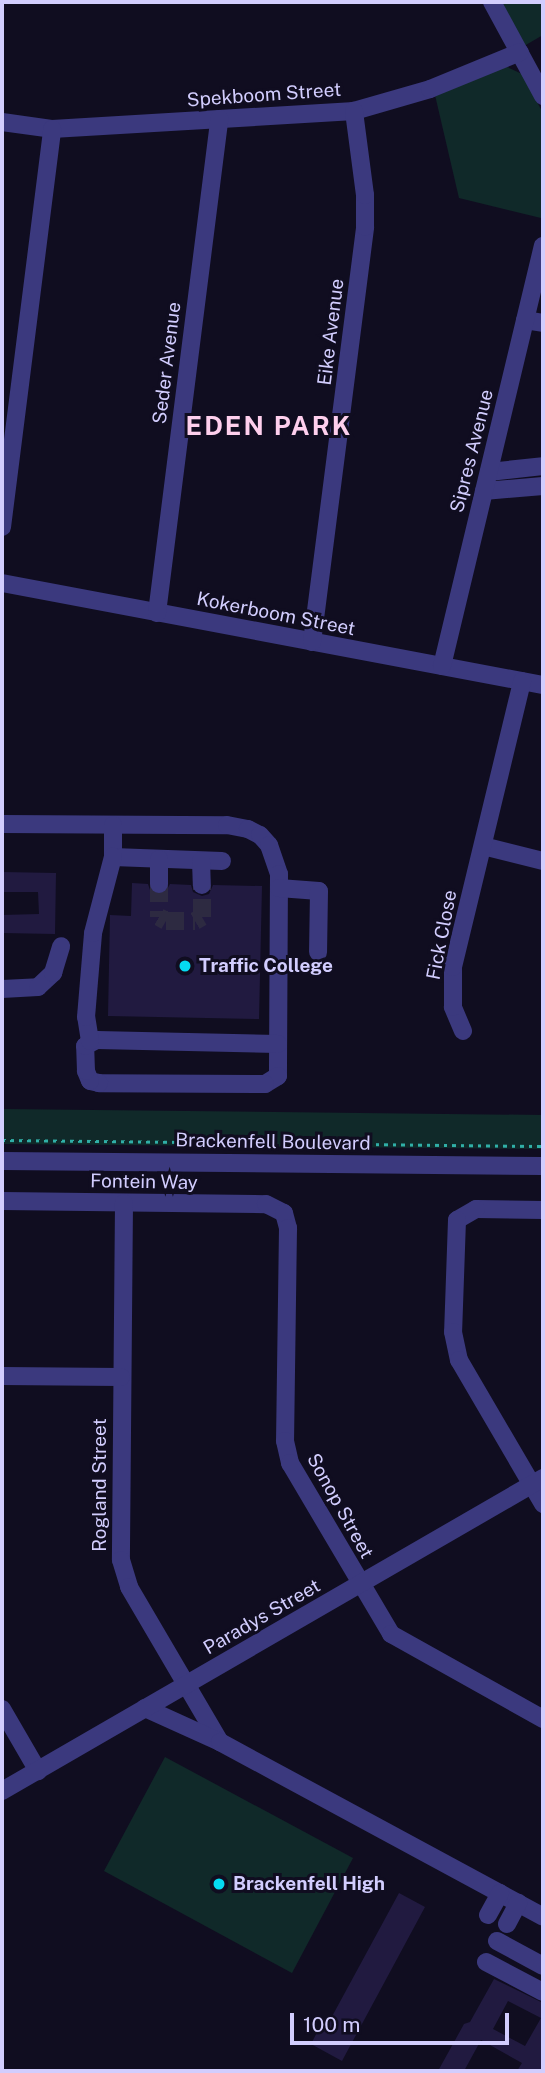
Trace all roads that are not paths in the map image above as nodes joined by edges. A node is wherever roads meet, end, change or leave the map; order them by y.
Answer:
1 (492, 2) edge
2 (520, 52) junction
3 (543, 96) edge
4 (354, 111) junction
5 (219, 119) junction
6 (2, 122) edge
7 (52, 130) junction
8 (543, 246) edge
9 (534, 321) edge
10 (543, 466) edge
11 (489, 472) junction
12 (543, 486) edge
13 (484, 491) junction
14 (2, 527) edge
15 (2, 583) edge
16 (157, 613) junction
17 (312, 642) junction
18 (442, 666) junction
19 (522, 681) junction
20 (543, 685) edge
21 (2, 824) edge
22 (113, 825) junction
23 (483, 846) junction
24 (113, 858) junction
25 (159, 859) junction
26 (201, 861) junction
27 (222, 861) dead end
28 (543, 861) edge
29 (159, 884) tunnel mouth
30 (202, 885) tunnel mouth
31 (279, 888) junction
32 (61, 946) dead end
33 (318, 952) dead end
34 (2, 989) edge
35 (463, 1031) dead end
36 (90, 1041) junction
37 (278, 1044) junction
38 (2, 1161) edge
39 (543, 1166) edge
40 (2, 1201) edge
41 (124, 1203) junction
42 (543, 1210) edge
43 (284, 1213) joint
44 (2, 1376) edge
45 (121, 1377) junction
46 (538, 1481) edge
47 (543, 1504) edge
48 (359, 1585) junction
49 (188, 1684) junction
50 (145, 1708) junction
51 (2, 1709) edge
52 (543, 1719) edge
53 (220, 1742) junction
54 (38, 1771) junction
55 (2, 1791) edge
56 (500, 1893) junction
57 (518, 1903) junction
58 (488, 1914) dead end
59 (543, 1917) edge
60 (507, 1924) dead end
61 (497, 1941) dead end
62 (486, 1962) dead end
63 (543, 1966) edge
64 (543, 1992) edge

1 - 2 street
2 - 3 street
2 - 4 street, Spekboom Street
4 - 5 street, Spekboom Street
4 - 17 street, Eike Avenue
5 - 7 street, Spekboom Street
5 - 16 street, Seder Avenue
6 - 7 street, Spekboom Street
7 - 14 street
8 - 9 street, Sipres Avenue
9 - 11 street, Sipres Avenue
10 - 11 street
11 - 13 street, Sipres Avenue
12 - 13 street
13 - 18 street, Sipres Avenue
15 - 16 street, Kokerboom Street
16 - 17 street, Kokerboom Street
17 - 18 street, Kokerboom Street
18 - 19 street, Kokerboom Street
19 - 20 street, Kokerboom Street
19 - 23 street, Fick Close
21 - 22 street
22 - 24 street
22 - 31 street
23 - 28 street
23 - 35 street, Fick Close
24 - 25 street
24 - 36 street
25 - 26 street
25 - 29 street
26 - 27 street
26 - 30 street
31 - 33 street
31 - 37 street
32 - 34 street
36 - 37 street
36 - 37 street
38 - 39 street, Brackenfell Boulevard
40 - 41 street, Fontein Way
41 - 43 street, Fontein Way
41 - 45 street, Rogland Street
42 - 46 street
43 - 48 street, Sonop Street
44 - 45 street
45 - 49 street, Rogland Street
46 - 47 street
46 - 48 street, Paradys Street
48 - 49 street, Paradys Street
48 - 52 street, Sonop Street
49 - 50 street, Paradys Street
49 - 53 street, Rogland Street
50 - 53 street
50 - 54 street, Paradys Street
51 - 54 street
53 - 56 street
54 - 55 street, Paradys Street
56 - 57 street
56 - 58 street
57 - 59 street
57 - 60 street
61 - 63 street
62 - 64 street

